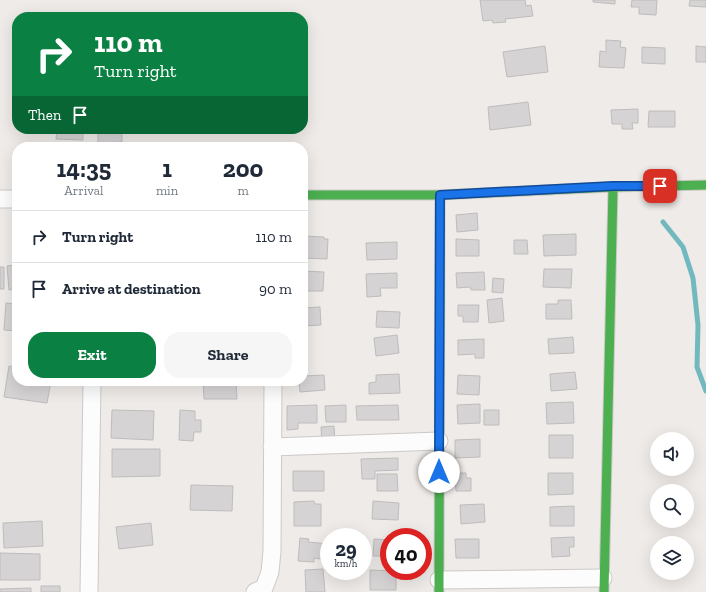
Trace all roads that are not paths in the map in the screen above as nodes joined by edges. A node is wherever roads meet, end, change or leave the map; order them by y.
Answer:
1 (706, 185) edge
2 (613, 186) junction
3 (308, 195) edge
4 (440, 195) junction
5 (0, 199) edge
6 (12, 199) edge
7 (92, 386) edge
8 (273, 386) edge
9 (439, 441) junction
10 (272, 447) junction
11 (604, 585) edge
12 (439, 586) edge
13 (89, 592) edge
14 (255, 592) edge

1 - 2 street
2 - 4 street
2 - 11 street
3 - 4 street
4 - 9 street
5 - 6 street
7 - 13 street
8 - 10 street
9 - 10 street
9 - 12 street
10 - 14 street
11 - 12 street

